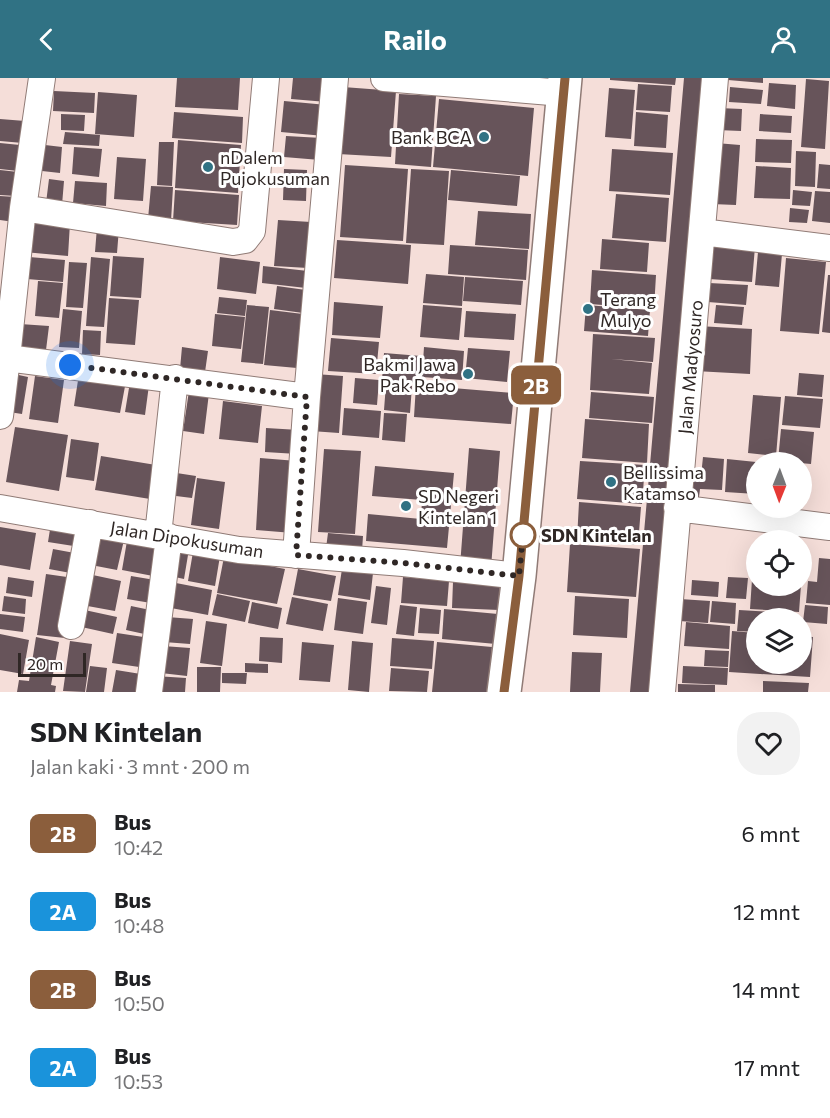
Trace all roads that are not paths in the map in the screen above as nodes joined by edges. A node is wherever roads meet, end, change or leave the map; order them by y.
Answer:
1 (42, 78) edge
2 (266, 78) edge
3 (335, 78) edge
4 (384, 78) edge
5 (715, 78) edge
6 (564, 86) edge
7 (23, 208) junction
8 (702, 232) junction
9 (830, 248) edge
10 (7, 358) junction
11 (175, 378) junction
12 (307, 397) junction
13 (0, 416) edge
14 (0, 508) edge
15 (677, 508) junction
16 (90, 524) junction
17 (830, 527) edge
18 (164, 536) junction
19 (296, 555) junction
20 (519, 576) junction
21 (71, 626) dead end
22 (149, 692) edge
23 (504, 692) edge
24 (662, 692) edge

1 - 7 street
2 - 7 street
3 - 12 street
4 - 6 street
5 - 8 street, Jalan Madyosuro
6 - 20 main road
7 - 10 street
8 - 9 street
8 - 15 street, Jalan Madyosuro
10 - 11 street
10 - 13 street
11 - 12 street
11 - 18 street
12 - 19 street
14 - 16 street, Jalan Dipokusuman
15 - 17 street
15 - 24 street, Jalan Madyosuro
16 - 18 street, Jalan Dipokusuman
16 - 21 street
18 - 19 street, Jalan Dipokusuman
18 - 22 street
19 - 20 street, Jalan Dipokusuman
20 - 23 main road

